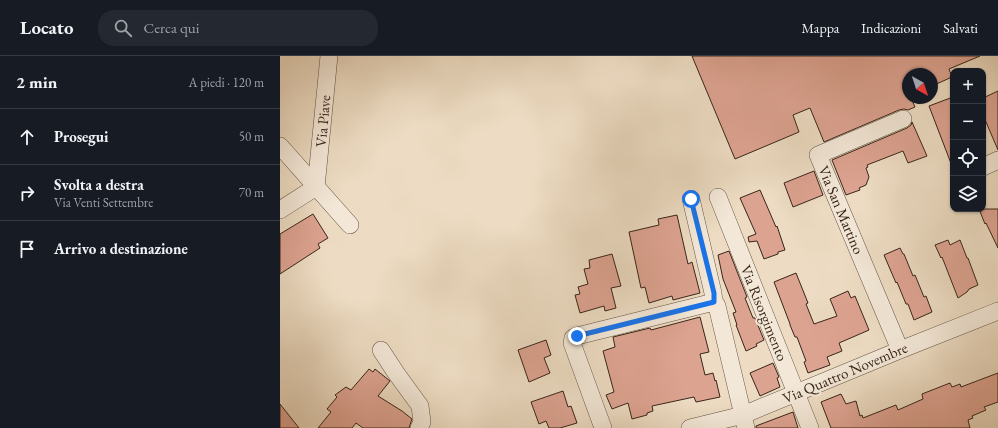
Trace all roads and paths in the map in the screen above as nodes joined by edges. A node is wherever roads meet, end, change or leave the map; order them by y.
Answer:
1 (329, 56) edge
2 (903, 118) dead end
3 (280, 146) edge
4 (998, 160) edge
5 (986, 166) edge
6 (316, 187) junction
7 (718, 197) dead end
8 (691, 199) dead end
9 (280, 210) edge
10 (350, 225) dead end
11 (714, 302) junction
12 (998, 311) edge
13 (381, 350) dead end
14 (900, 350) junction
15 (796, 393) junction
16 (745, 421) edge
17 (419, 428) edge
18 (603, 428) edge
19 (690, 428) edge
20 (810, 428) edge

1 - 6 street, Via Piave
2 - 14 street, Via San Martino
3 - 6 street
4 - 5 street
6 - 9 street
6 - 10 street
7 - 15 street, Via Risorgimento
8 - 11 street
11 - 16 street
11 - 18 street
12 - 14 street, Via Quattro Novembre
13 - 17 street
14 - 15 street, Via Quattro Novembre
15 - 16 street, Via Quattro Novembre
15 - 20 street, Via Risorgimento
16 - 19 street, Via Quattro Novembre

